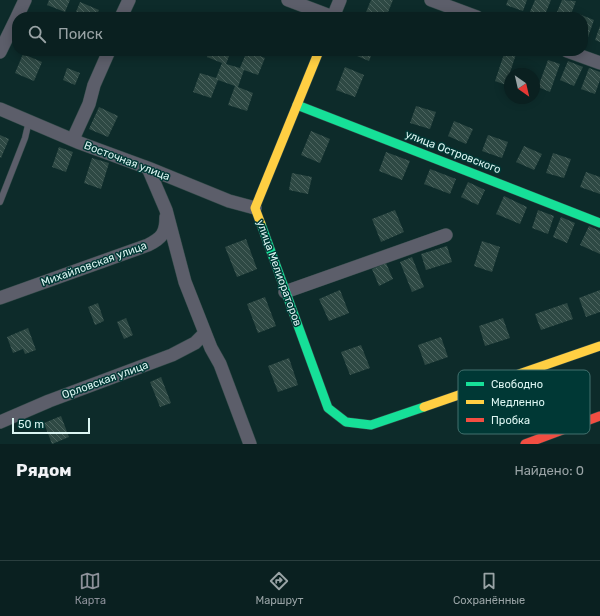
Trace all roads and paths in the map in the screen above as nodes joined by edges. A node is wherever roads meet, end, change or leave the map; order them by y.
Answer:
1 (25, 0) edge
2 (129, 0) edge
3 (288, 0) edge
4 (340, 0) edge
5 (431, 0) edge
6 (19, 12) edge
7 (124, 12) edge
8 (320, 12) edge
9 (335, 12) edge
10 (463, 12) edge
11 (12, 27) edge
12 (0, 52) edge
13 (106, 56) edge
14 (317, 56) edge
15 (581, 56) edge
16 (600, 63) edge
17 (297, 105) junction
18 (0, 108) edge
19 (29, 121) junction
20 (73, 139) junction
21 (148, 168) junction
22 (0, 202) edge
23 (255, 208) junction
24 (166, 210) junction
25 (600, 223) edge
26 (446, 235) dead end
27 (285, 292) junction
28 (0, 298) edge
29 (205, 333) junction
30 (600, 346) edge
31 (530, 370) edge
32 (458, 395) edge
33 (600, 416) edge
34 (590, 420) edge
35 (0, 422) edge
36 (552, 434) edge
37 (250, 444) edge
38 (525, 444) edge

1 - 6 street
2 - 7 street
3 - 8 street
4 - 9 street
5 - 10 street
11 - 12 street
13 - 20 street
14 - 17 street, улица Мелиораторов
15 - 16 street
17 - 23 street, улица Мелиораторов
17 - 25 street, улица Островского
18 - 19 street, Восточная улица
19 - 20 street, Восточная улица
19 - 22 lane
20 - 21 street, Восточная улица
21 - 23 street, Восточная улица
21 - 24 street
23 - 27 street, улица Мелиораторов
24 - 28 street, Михайловская улица
24 - 29 street
26 - 27 street
27 - 32 street, улица Мелиораторов
29 - 35 street, Орловская улица
29 - 37 street
30 - 31 street, улица Мелиораторов
33 - 34 street
36 - 38 street

